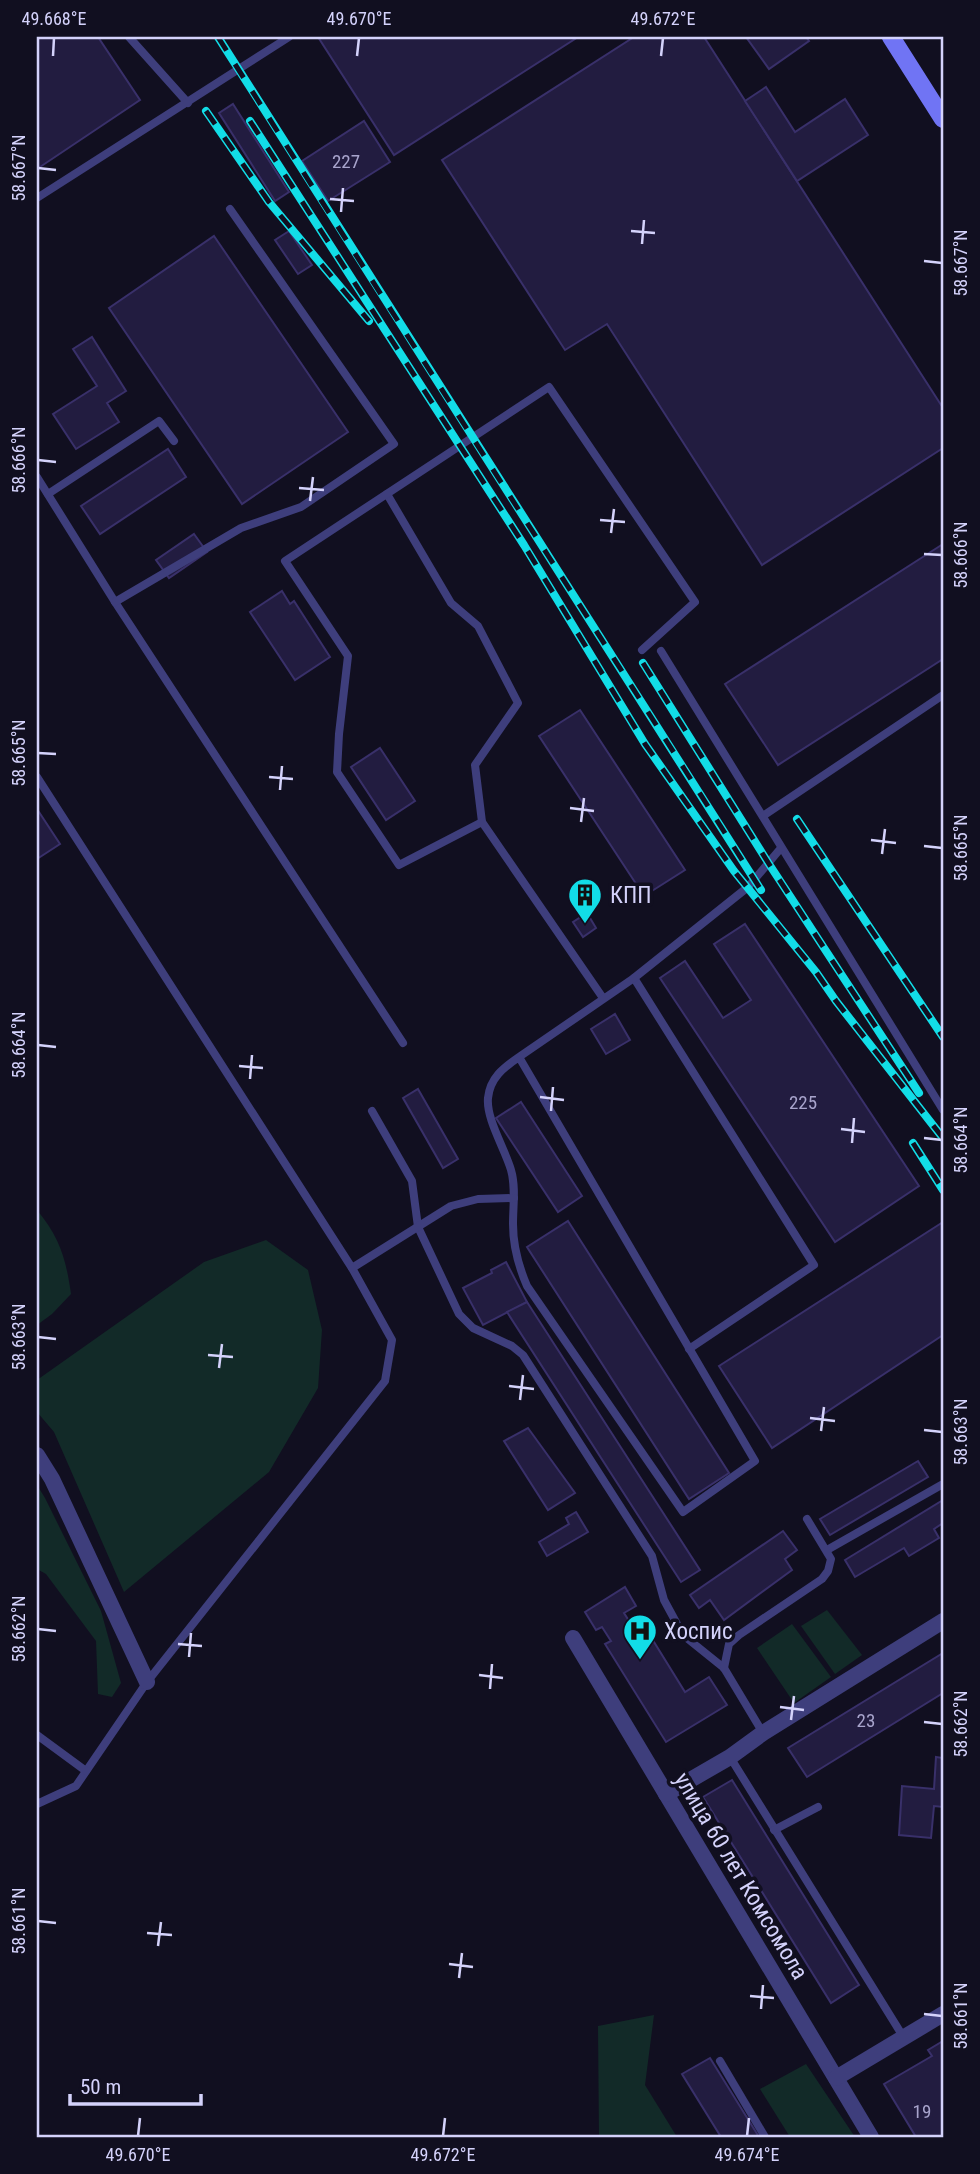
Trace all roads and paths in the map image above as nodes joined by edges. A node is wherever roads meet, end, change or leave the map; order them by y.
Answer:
1 (129, 37) edge
2 (289, 37) edge
3 (891, 37) edge
4 (188, 103) junction
5 (943, 119) edge
6 (37, 198) edge
7 (230, 209) dead end
8 (174, 441) dead end
9 (37, 477) edge
10 (48, 494) junction
11 (387, 494) junction
12 (115, 602) junction
13 (642, 650) dead end
14 (662, 651) dead end
15 (943, 695) edge
16 (37, 777) edge
17 (763, 817) junction
18 (482, 822) junction
19 (781, 848) junction
20 (634, 978) junction
21 (603, 998) junction
22 (403, 1043) dead end
23 (519, 1057) junction
24 (943, 1110) edge
25 (372, 1111) dead end
26 (514, 1198) junction
27 (418, 1227) junction
28 (352, 1268) junction
29 (689, 1349) junction
30 (37, 1455) edge
31 (943, 1484) edge
32 (807, 1519) dead end
33 (827, 1550) junction
34 (943, 1621) edge
35 (573, 1638) dead end
36 (724, 1668) junction
37 (147, 1682) junction
38 (763, 1733) junction
39 (37, 1735) edge
40 (730, 1757) junction
41 (86, 1771) junction
42 (666, 1794) junction
43 (37, 1804) edge
44 (818, 1807) dead end
45 (774, 1830) junction
46 (943, 2014) edge
47 (904, 2038) junction
48 (720, 2062) dead end
49 (835, 2078) junction
50 (765, 2137) edge
51 (871, 2137) edge

1 - 4 lane
2 - 4 lane
3 - 5 main road
4 - 6 lane
7 - 12 lane
8 - 10 lane
9 - 10 lane
10 - 12 lane
11 - 13 lane
11 - 18 lane
11 - 18 lane
12 - 22 lane
14 - 17 lane
15 - 17 lane
16 - 28 lane
17 - 19 lane
18 - 21 lane
19 - 20 lane
19 - 24 lane
20 - 21 lane
20 - 29 lane
21 - 23 lane
23 - 26 lane
23 - 29 lane
25 - 27 lane
26 - 27 lane
26 - 29 lane
27 - 28 lane
27 - 36 lane
28 - 37 lane
30 - 37 street
31 - 33 lane
32 - 33 lane
33 - 36 lane
34 - 38 street
35 - 42 street, улица 60 лет Комсомола
36 - 38 lane
37 - 41 lane
38 - 40 street
39 - 41 lane
40 - 42 street
40 - 45 lane
41 - 43 lane
42 - 49 street, улица 60 лет Комсомола
44 - 45 lane
45 - 47 lane
46 - 47 street
47 - 49 street
48 - 50 lane
49 - 51 street, улица 60 лет Комсомола

